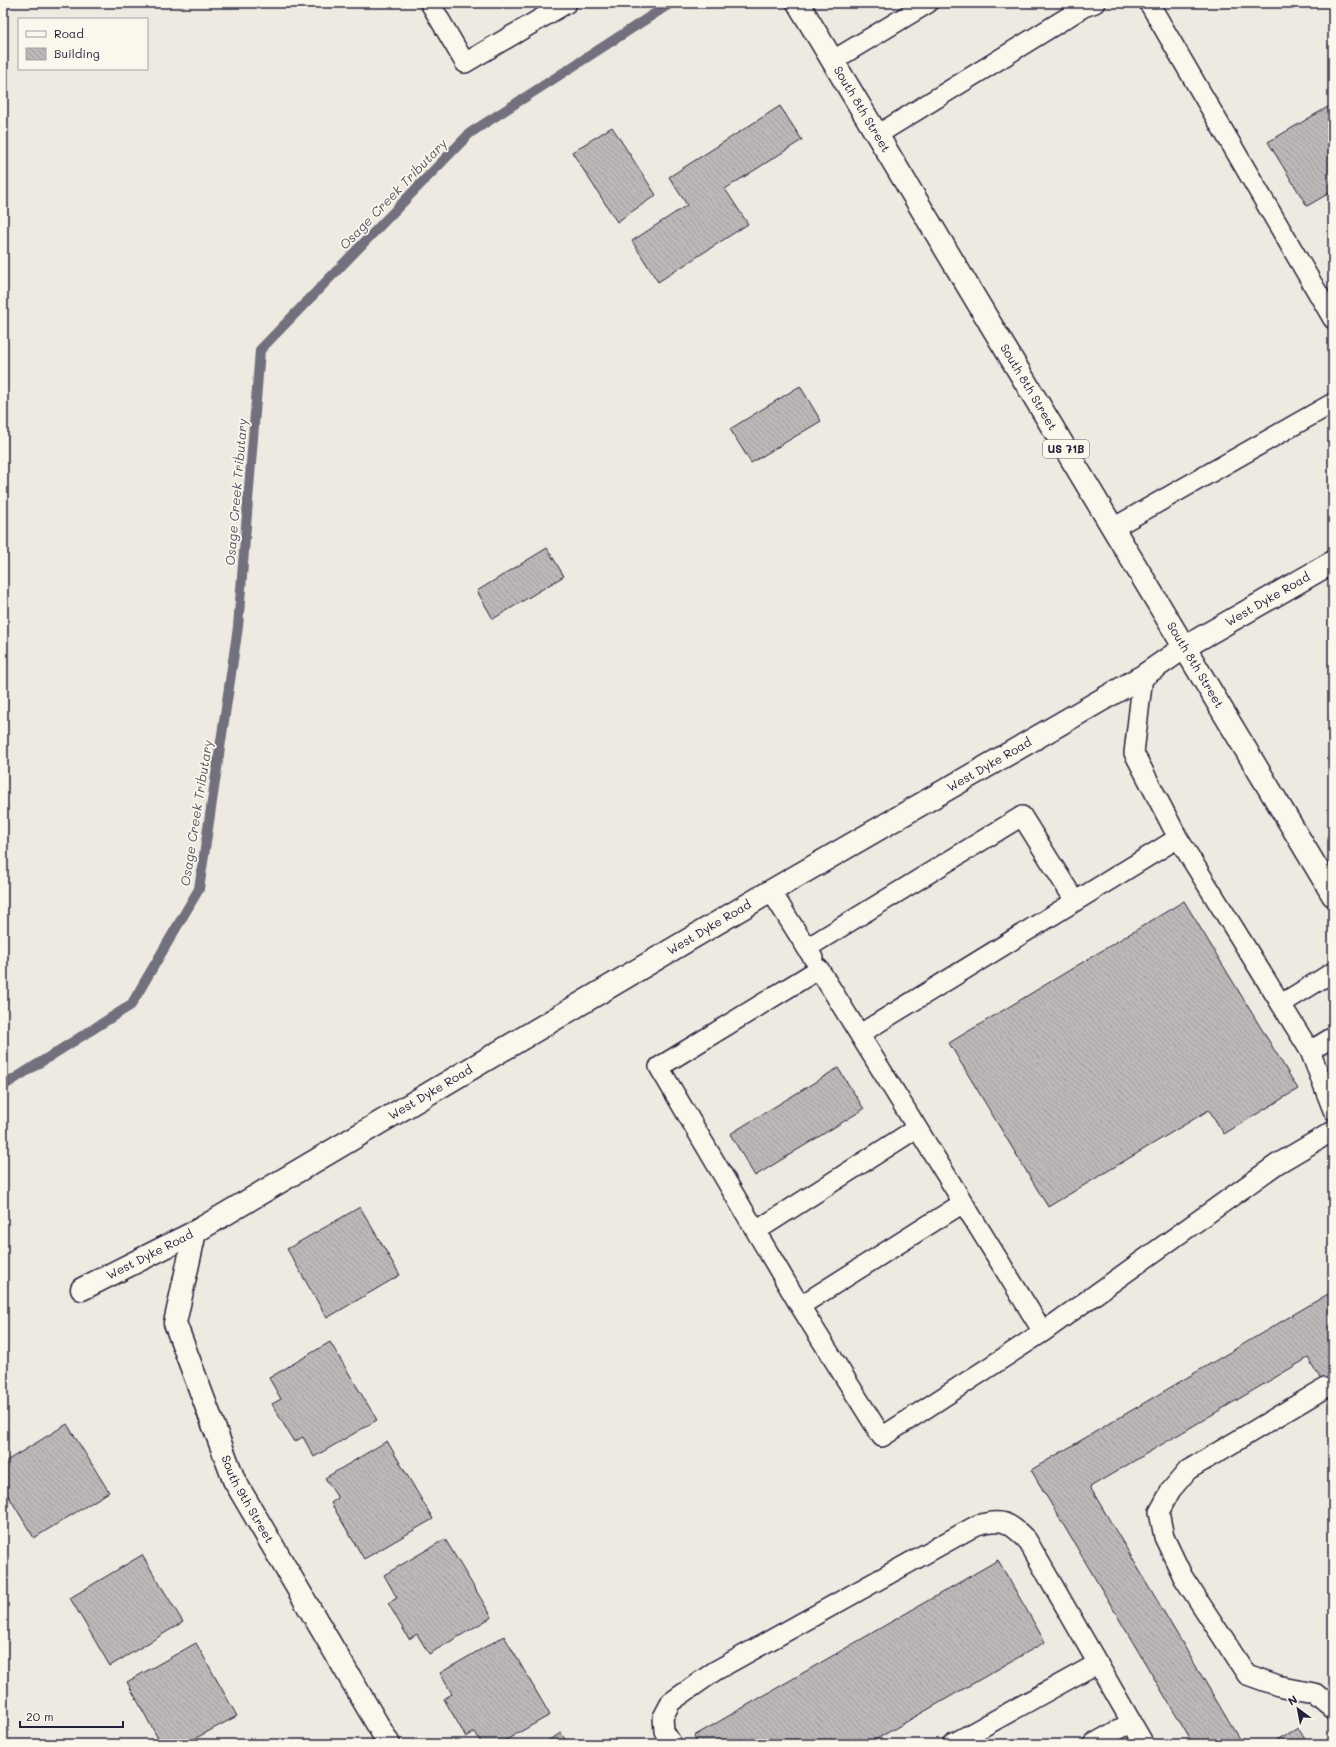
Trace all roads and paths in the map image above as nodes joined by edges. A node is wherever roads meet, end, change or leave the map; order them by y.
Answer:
1 (430, 3) edge
2 (567, 3) edge
3 (798, 3) edge
4 (928, 3) edge
5 (1095, 3) edge
6 (1149, 3) edge
7 (832, 61) junction
8 (877, 135) junction
9 (1333, 319) edge
10 (1333, 403) edge
11 (1113, 528) junction
12 (1333, 562) edge
13 (1185, 647) junction
14 (1143, 676) junction
15 (1178, 838) junction
16 (772, 891) junction
17 (1333, 895) edge
18 (1075, 902) junction
19 (807, 948) junction
20 (819, 969) junction
21 (1333, 972) edge
22 (1281, 1004) junction
23 (860, 1034) junction
24 (1333, 1037) edge
25 (1310, 1051) junction
26 (1333, 1110) edge
27 (917, 1128) junction
28 (1333, 1131) edge
29 (963, 1203) junction
30 (756, 1231) junction
31 (195, 1232) junction
32 (82, 1289) dead end
33 (800, 1306) junction
34 (1043, 1332) junction
35 (1326, 1388) dead end
36 (1098, 1663) junction
37 (1333, 1709) edge
38 (1132, 1722) junction
39 (386, 1743) edge
40 (672, 1744) edge
41 (952, 1744) edge
42 (1093, 1744) edge
43 (1144, 1744) edge

1 - 2 lane
3 - 7 street, South 8th Street / US 71B
4 - 7 lane
5 - 8 lane
6 - 9 lane
7 - 8 street, South 8th Street / US 71B
8 - 11 street, South 8th Street / US 71B
10 - 11 lane
11 - 13 street, South 8th Street / US 71B
12 - 13 street, West Dyke Road
13 - 14 street, West Dyke Road
13 - 17 street, South 8th Street / US 71B
14 - 15 lane
14 - 16 street, West Dyke Road
15 - 18 lane
15 - 22 lane
16 - 19 lane
16 - 31 street, West Dyke Road
18 - 19 lane
18 - 23 lane
19 - 20 lane
20 - 23 lane
20 - 30 lane
21 - 22 lane
22 - 25 lane
23 - 27 lane
24 - 25 lane
25 - 26 lane
27 - 29 lane
27 - 30 lane
28 - 34 lane
29 - 33 lane
29 - 34 lane
30 - 33 lane
31 - 32 street, West Dyke Road
31 - 39 street, South 9th Street
33 - 34 lane
35 - 37 lane
36 - 38 lane
36 - 40 lane
36 - 41 lane
38 - 42 lane
38 - 43 lane

